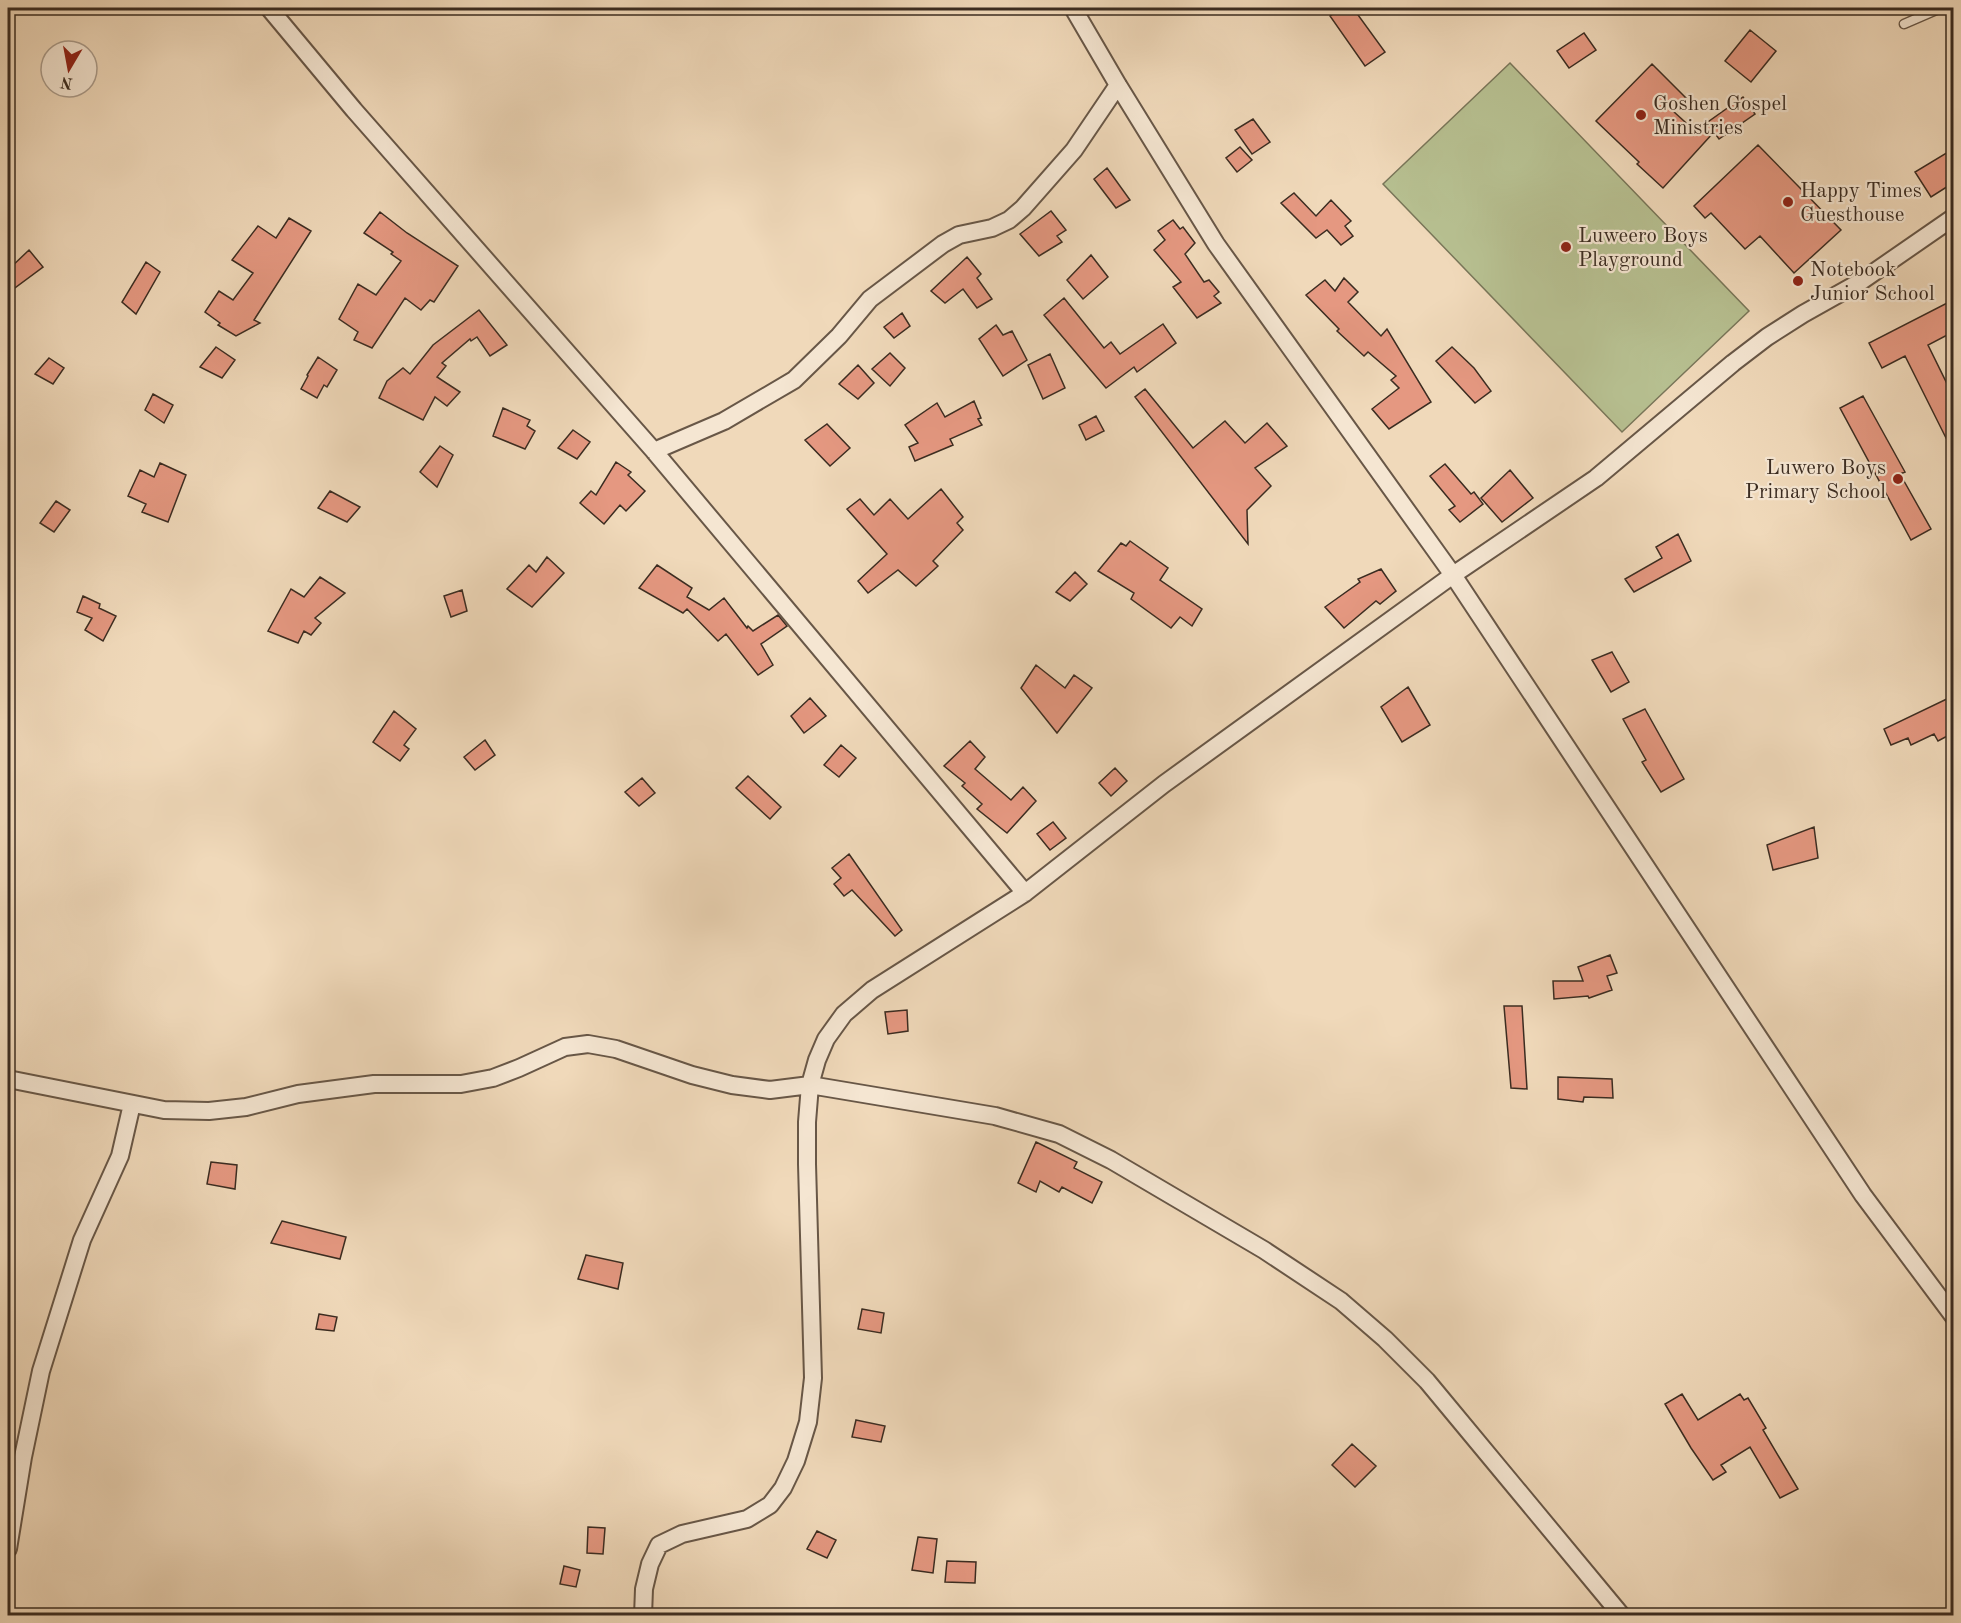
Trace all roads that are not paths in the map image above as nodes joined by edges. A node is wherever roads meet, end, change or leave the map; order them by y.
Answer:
1 (269, 8) edge
2 (1073, 8) edge
3 (1941, 8) edge
4 (1904, 24) dead end
5 (1118, 85) junction
6 (1953, 217) edge
7 (654, 451) junction
8 (1453, 575) junction
9 (1024, 893) junction
10 (8, 1079) edge
11 (810, 1085) junction
12 (132, 1104) junction
13 (1953, 1317) edge
14 (8, 1549) edge
15 (644, 1616) edge
16 (1622, 1616) edge

1 - 7 street
2 - 5 street
3 - 4 lane
5 - 7 street
5 - 8 street
6 - 8 street
7 - 9 street
8 - 9 street
8 - 13 street
9 - 11 street
10 - 12 street
11 - 12 street
11 - 15 street
11 - 16 street
12 - 14 street

